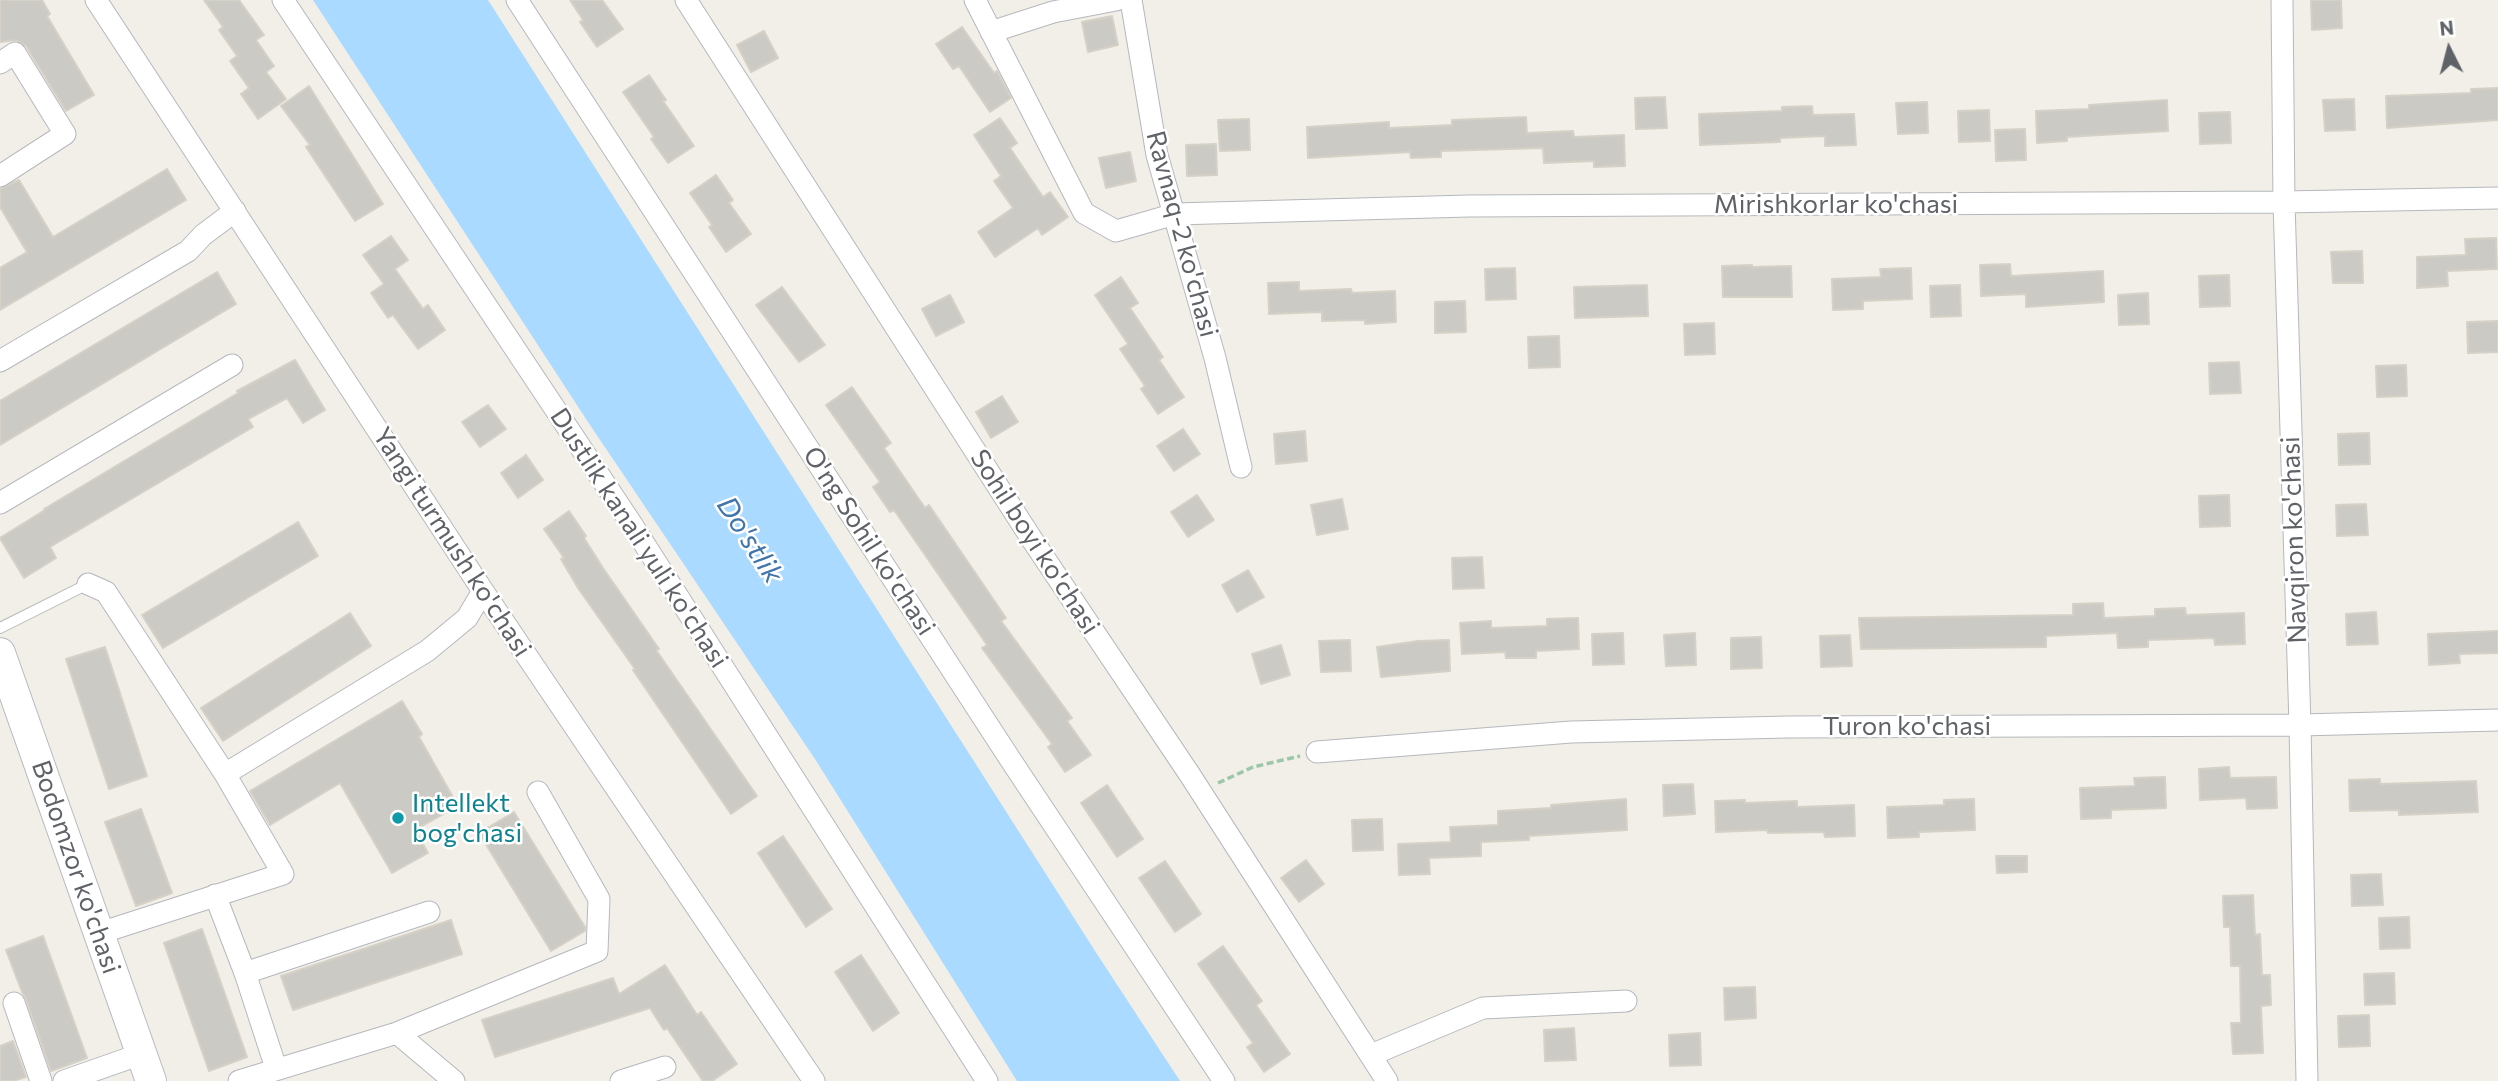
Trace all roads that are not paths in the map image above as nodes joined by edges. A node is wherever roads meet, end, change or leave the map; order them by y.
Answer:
1 (96, 0) edge
2 (283, 0) edge
3 (517, 0) edge
4 (686, 0) edge
5 (975, 0) edge
6 (1116, 0) edge
7 (1131, 0) edge
8 (2282, 0) edge
9 (991, 32) junction
10 (0, 63) edge
11 (0, 176) edge
12 (2498, 198) edge
13 (2284, 202) junction
14 (235, 211) junction
15 (1175, 214) junction
16 (0, 361) edge
17 (232, 365) dead end
18 (1241, 467) dead end
19 (0, 503) edge
20 (88, 584) joint
21 (483, 591) junction
22 (0, 628) edge
23 (0, 653) edge
24 (2498, 720) edge
25 (2300, 725) junction
26 (1317, 752) road end
27 (225, 774) junction
28 (538, 792) dead end
29 (215, 895) junction
30 (429, 912) dead end
31 (100, 933) junction
32 (245, 973) junction
33 (1626, 1001) dead end
34 (13, 1003) dead end
35 (397, 1032) junction
36 (1371, 1055) junction
37 (665, 1067) dead end
38 (146, 1068) edge
39 (276, 1068) junction
40 (451, 1079) edge
41 (41, 1081) edge
42 (64, 1081) edge
43 (239, 1081) edge
44 (621, 1081) edge
45 (814, 1081) edge
46 (987, 1081) edge
47 (1223, 1081) edge
48 (1387, 1081) edge
49 (2307, 1081) edge

1 - 14 street, Yangi turmush ko'chasi
2 - 46 street, Dustlik kanali yuli ko'chasi
3 - 47 street, O'ng Sohil ko'chasi
4 - 36 street, Sohil boyi ko'chasi
5 - 9 street, Mirishkorlar ko'chasi
6 - 9 street
7 - 15 street, Ravnaq-2 ko'chasi
8 - 13 street, Navqiron ko'chasi
9 - 15 street, Mirishkorlar ko'chasi
10 - 11 street
12 - 13 street, Mirishkorlar ko'chasi
13 - 15 street, Mirishkorlar ko'chasi
13 - 25 street, Navqiron ko'chasi
14 - 16 street
14 - 21 street, Yangi turmush ko'chasi
15 - 18 street, Ravnaq-2 ko'chasi
17 - 19 street
20 - 22 lane
20 - 27 street
21 - 27 street
21 - 45 street, Yangi turmush ko'chasi
23 - 31 street, Bodomzor ko'chasi
24 - 25 street, Turon ko'chasi
25 - 26 street, Turon ko'chasi
25 - 49 street, Navqiron ko'chasi
27 - 29 street
28 - 35 street
29 - 31 street
29 - 32 street
30 - 32 street
31 - 38 street, Bodomzor ko'chasi
32 - 39 street
33 - 36 street
34 - 41 street
35 - 39 street
35 - 40 street
36 - 48 street, Sohil boyi ko'chasi
37 - 44 street
38 - 42 street
39 - 43 street

